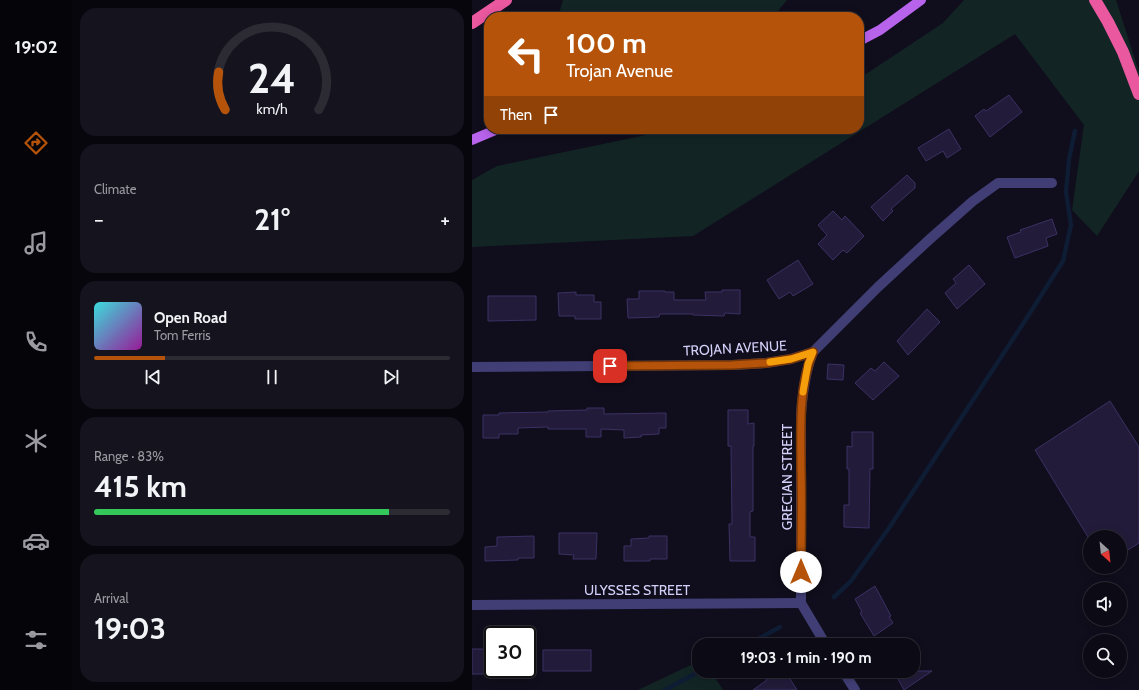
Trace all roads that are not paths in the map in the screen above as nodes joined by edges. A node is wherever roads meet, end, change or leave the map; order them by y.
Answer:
1 (506, 0) edge
2 (921, 0) edge
3 (1095, 0) edge
4 (488, 12) edge
5 (484, 15) edge
6 (472, 23) edge
7 (864, 38) edge
8 (1139, 94) edge
9 (486, 134) edge
10 (472, 140) edge
11 (1052, 183) dead end
12 (813, 352) junction
13 (472, 367) edge
14 (801, 603) junction
15 (472, 605) edge
16 (822, 638) edge
17 (847, 678) edge
18 (855, 690) edge

1 - 4 highway
2 - 7 main road
3 - 8 highway
5 - 6 highway
9 - 10 main road
11 - 12 street, TROJAN AVENUE
12 - 13 street, TROJAN AVENUE
12 - 14 street, GRECIAN STREET
14 - 15 street, ULYSSES STREET
14 - 16 street
17 - 18 street

